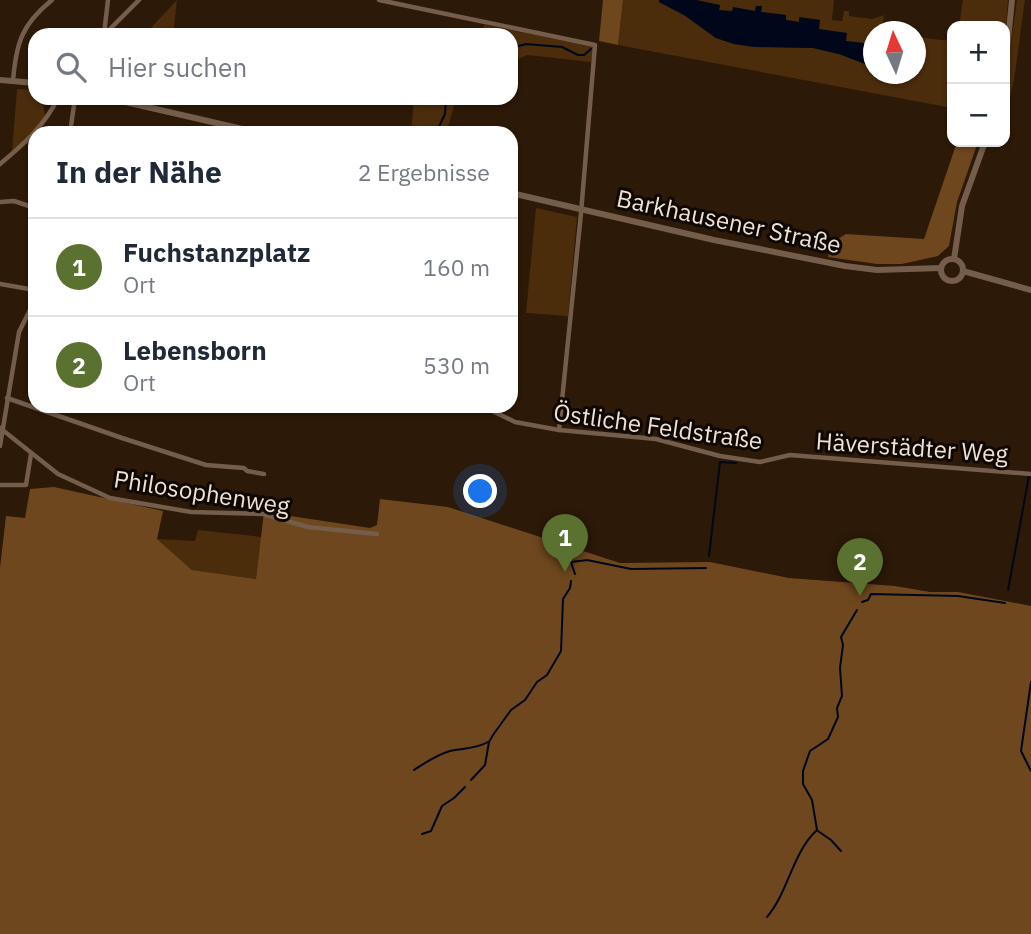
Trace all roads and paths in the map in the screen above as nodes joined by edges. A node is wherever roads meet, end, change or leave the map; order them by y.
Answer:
1 (52, 0) edge
2 (108, 0) edge
3 (139, 0) edge
4 (379, 0) edge
5 (1013, 0) edge
6 (1010, 27) edge
7 (105, 28) edge
8 (111, 28) edge
9 (513, 28) edge
10 (518, 29) edge
11 (0, 80) edge
12 (13, 81) junction
13 (28, 82) edge
14 (54, 105) edge
15 (74, 105) edge
16 (138, 105) edge
17 (40, 126) edge
18 (71, 126) edge
19 (230, 126) edge
20 (28, 141) edge
21 (983, 147) edge
22 (0, 164) edge
23 (518, 195) edge
24 (0, 202) edge
25 (28, 206) edge
26 (581, 210) junction
27 (954, 259) junction
28 (941, 268) junction
29 (963, 271) junction
30 (0, 284) edge
31 (28, 289) edge
32 (1031, 290) edge
33 (28, 314) edge
34 (7, 398) junction
35 (28, 405) edge
36 (50, 413) edge
37 (497, 413) edge
38 (2, 429) edge
39 (559, 430) junction
40 (0, 446) edge
41 (31, 454) junction
42 (790, 455) joint
43 (264, 474) dead end
44 (1031, 474) edge
45 (0, 485) edge
46 (377, 534) dead end

1 - 12 street
2 - 7 street
3 - 8 street
4 - 9 street
5 - 6 main road
10 - 26 street
11 - 12 main road
12 - 13 main road
14 - 17 street
15 - 18 street
16 - 19 main road
20 - 22 street
21 - 27 main road
23 - 26 main road, Barkhausener Straße
24 - 25 street
26 - 28 main road, Barkhausener Straße
26 - 39 street
27 - 28 main road
27 - 29 main road
28 - 29 main road
29 - 32 main road
30 - 31 street
33 - 34 street
34 - 35 street
34 - 38 street
36 - 43 street
37 - 39 street, Östliche Feldstraße
38 - 40 street
38 - 41 street, Philosophenweg
39 - 42 street, Östliche Feldstraße
41 - 45 street
41 - 46 street, Philosophenweg
42 - 44 street, Häverstädter Weg

